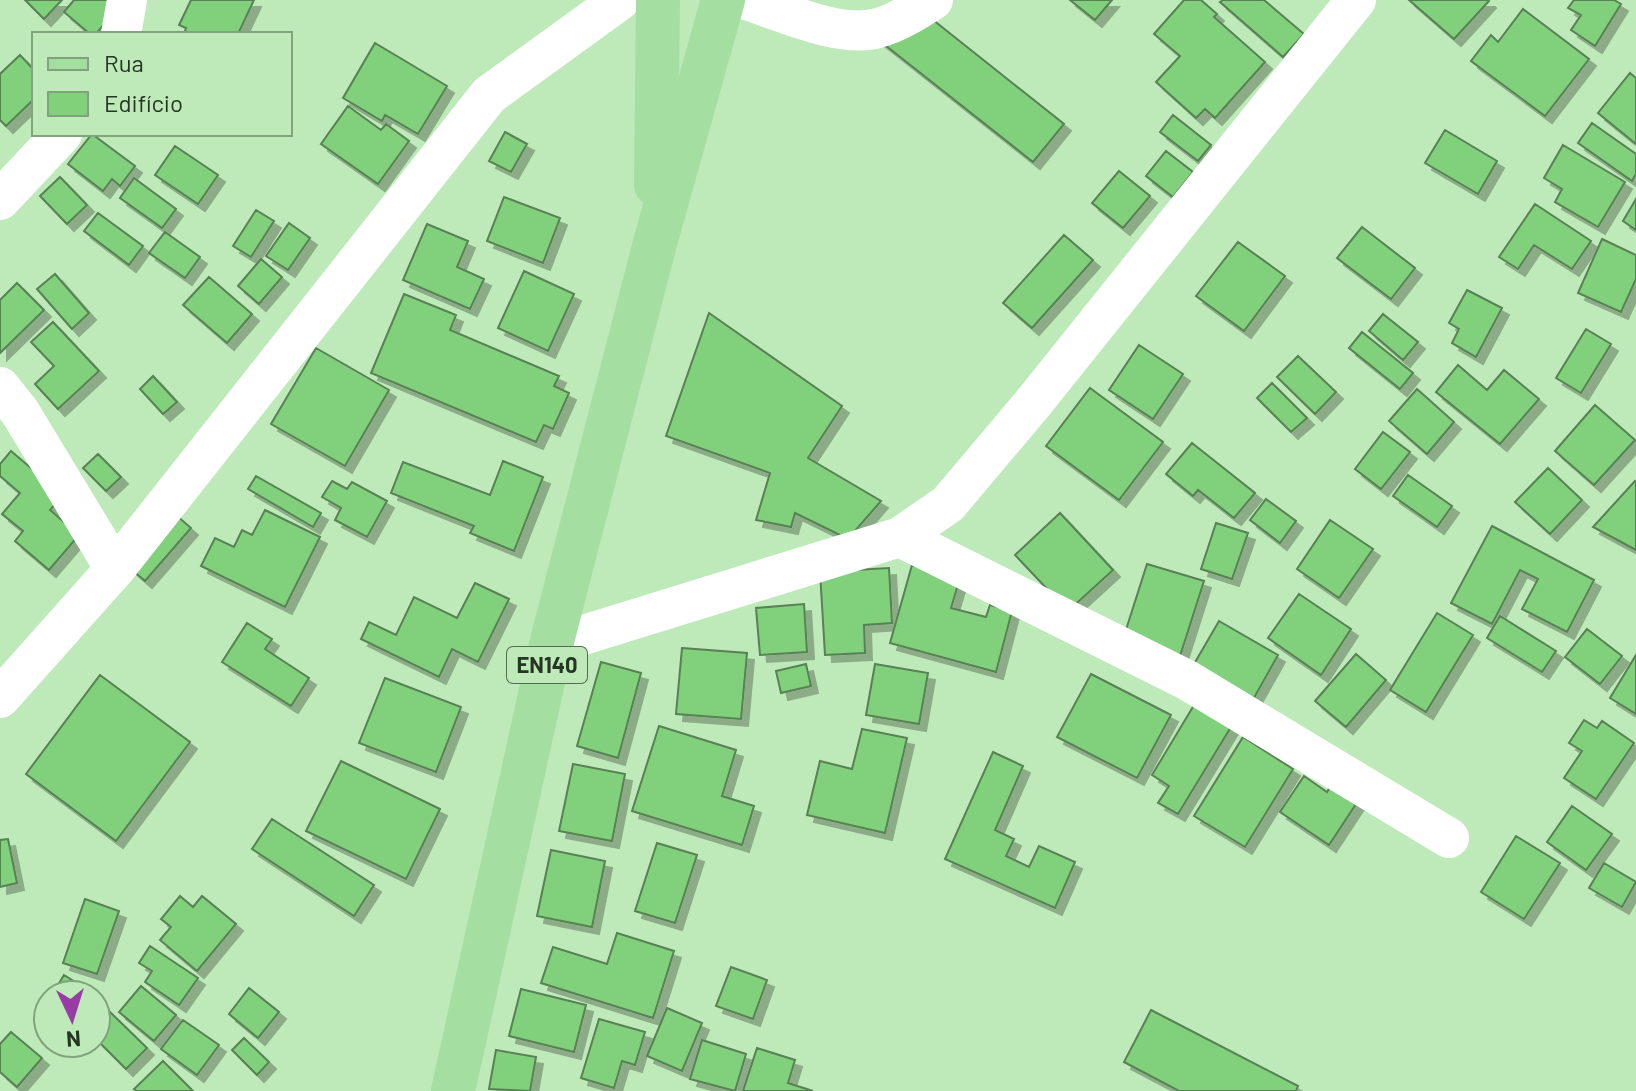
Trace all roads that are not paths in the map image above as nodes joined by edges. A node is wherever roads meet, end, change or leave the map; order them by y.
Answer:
1 (127, 0) edge
2 (620, 0) edge
3 (658, 0) edge
4 (723, 0) edge
5 (746, 0) edge
6 (933, 0) edge
7 (1356, 0) edge
8 (121, 32) edge
9 (60, 136) edge
10 (0, 200) edge
11 (655, 243) junction
12 (0, 387) edge
13 (900, 537) junction
14 (115, 569) junction
15 (551, 645) junction
16 (0, 698) edge
17 (1449, 838) dead end
18 (453, 1091) edge

1 - 8 street
2 - 14 street
3 - 11 main road, EN140
4 - 11 main road, EN140
5 - 6 street
7 - 13 street
9 - 10 street
11 - 15 main road, EN140
12 - 14 street
13 - 15 street
13 - 17 street
14 - 16 street
15 - 18 main road, EN140

